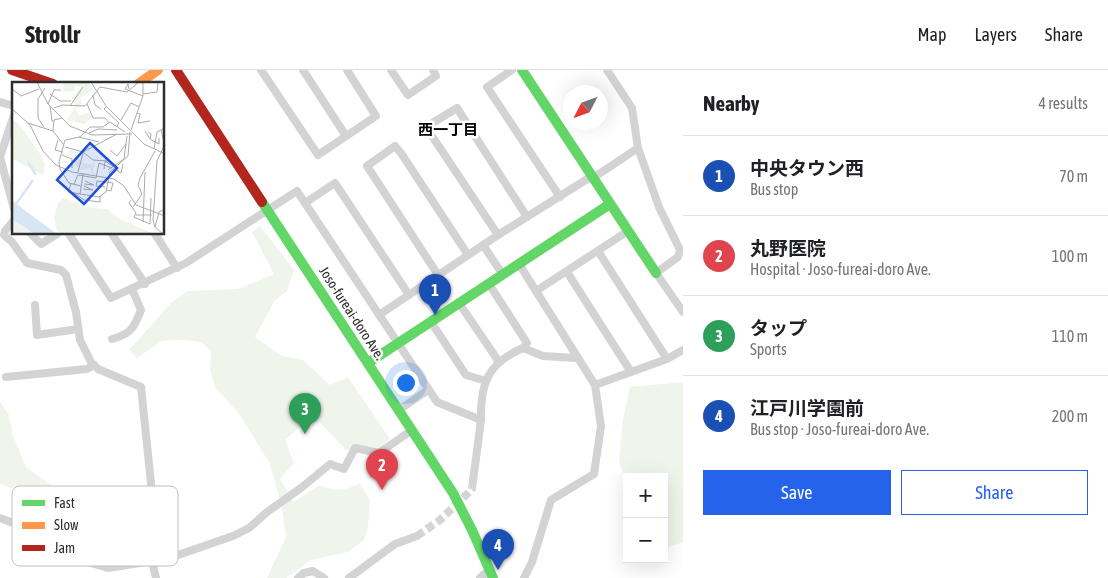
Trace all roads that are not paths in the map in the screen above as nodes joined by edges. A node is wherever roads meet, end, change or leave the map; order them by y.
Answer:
1 (12, 70) edge
2 (158, 70) edge
3 (176, 70) edge
4 (262, 70) edge
5 (303, 70) edge
6 (347, 70) edge
7 (391, 70) edge
8 (433, 70) edge
9 (512, 70) edge
10 (522, 70) edge
11 (607, 70) edge
12 (29, 73) edge
13 (49, 82) edge
14 (141, 82) edge
15 (12, 121) edge
16 (346, 136) junction
17 (638, 148) junction
18 (0, 162) edge
19 (592, 177) junction
20 (560, 197) junction
21 (12, 202) edge
22 (305, 203) junction
23 (610, 204) junction
24 (268, 210) junction
25 (527, 217) junction
26 (12, 222) edge
27 (628, 231) junction
28 (32, 235) edge
29 (55, 235) edge
30 (70, 235) edge
31 (113, 235) edge
32 (155, 235) edge
33 (498, 235) junction
34 (483, 245) junction
35 (598, 251) junction
36 (468, 255) junction
37 (519, 264) junction
38 (177, 268) junction
39 (567, 272) junction
40 (656, 273) junction
41 (503, 275) junction
42 (438, 276) junction
43 (145, 284) junction
44 (489, 284) junction
45 (132, 290) junction
46 (536, 291) junction
47 (409, 295) junction
48 (459, 303) junction
49 (36, 305) dead end
50 (683, 312) edge
51 (379, 315) junction
52 (431, 322) junction
53 (78, 329) junction
54 (112, 339) dead end
55 (398, 343) junction
56 (522, 348) junction
57 (683, 350) edge
58 (578, 358) junction
59 (667, 359) junction
60 (498, 362) junction
61 (368, 363) junction
62 (94, 365) junction
63 (630, 372) junction
64 (6, 377) dead end
65 (486, 381) junction
66 (596, 385) junction
67 (428, 390) junction
68 (399, 410) junction
69 (481, 420) junction
70 (412, 430) junction
71 (473, 480) tunnel mouth
72 (151, 486) edge
73 (0, 518) edge
74 (12, 523) edge
75 (417, 536) tunnel mouth
76 (178, 554) edge
77 (101, 566) edge
78 (126, 566) edge
79 (492, 574) edge
80 (298, 578) edge
81 (324, 578) edge
82 (349, 578) edge
83 (480, 578) edge
84 (524, 578) edge

1 - 12 street
2 - 14 street
3 - 24 street, Joso-fureai-doro Ave.
4 - 16 street
5 - 16 street
6 - 16 street
7 - 8 street
9 - 20 street
10 - 19 street
11 - 17 street
12 - 13 street
15 - 18 street
17 - 19 street
17 - 40 street
18 - 21 street
19 - 20 street
19 - 23 street
20 - 25 street
22 - 24 street
22 - 47 street
22 - 51 street
23 - 27 street
23 - 37 street
24 - 38 street
24 - 61 street, Joso-fureai-doro Ave.
25 - 33 street
25 - 33 street
26 - 53 street
27 - 35 street
27 - 40 street
28 - 29 street
30 - 45 street
31 - 43 street
32 - 38 street
33 - 34 street
34 - 36 street
34 - 41 street
35 - 39 street
35 - 59 street
36 - 42 street
36 - 42 street
37 - 41 street
37 - 46 street
38 - 43 street
39 - 46 street
39 - 63 street
40 - 50 street
41 - 44 street
42 - 47 street
43 - 45 street
44 - 48 street
44 - 56 street
45 - 54 street
46 - 58 street
47 - 51 street
48 - 52 street
48 - 60 street
49 - 53 street
51 - 55 street
52 - 55 street
52 - 65 street
53 - 62 street
55 - 61 street
55 - 67 street
56 - 58 street
56 - 60 street
57 - 59 street
58 - 66 street
59 - 63 street
60 - 65 street
61 - 68 street, Joso-fureai-doro Ave.
62 - 64 street
62 - 72 street
63 - 66 street
65 - 69 street
66 - 84 street
67 - 68 street
67 - 69 street
68 - 70 street, Joso-fureai-doro Ave.
69 - 71 street
70 - 76 street
70 - 79 street, Joso-fureai-doro Ave.
73 - 74 street
75 - 82 street
77 - 78 street
79 - 83 street
80 - 81 street

